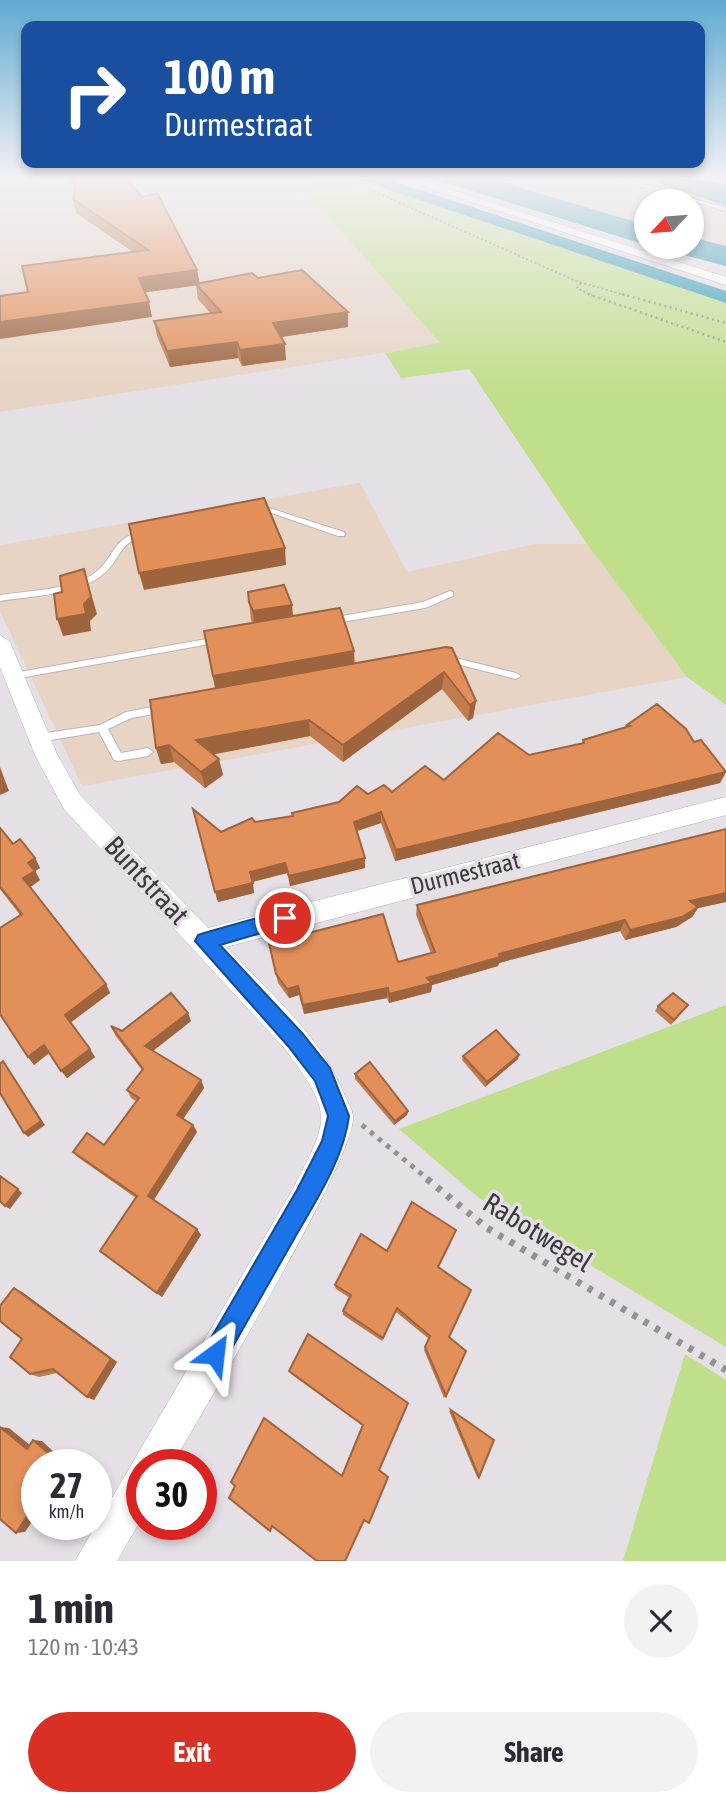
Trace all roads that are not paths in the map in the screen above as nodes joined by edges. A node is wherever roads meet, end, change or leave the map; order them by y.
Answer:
1 (622, 248) edge
2 (726, 281) edge
3 (253, 512) edge
4 (160, 529) edge
5 (341, 534) dead end
6 (450, 594) dead end
7 (0, 598) edge
8 (315, 624) edge
9 (233, 638) edge
10 (0, 642) edge
11 (431, 660) edge
12 (14, 676) junction
13 (516, 676) dead end
14 (170, 707) edge
15 (102, 728) junction
16 (39, 738) junction
17 (148, 752) dead end
18 (726, 806) edge
19 (204, 941) junction
20 (160, 1449) edge
21 (126, 1508) edge
22 (95, 1561) edge

1 - 2 street
3 - 5 lane
4 - 7 lane
6 - 8 lane
9 - 12 lane
10 - 12 street, Buntstraat
11 - 13 lane
12 - 16 street, Buntstraat
14 - 15 lane
15 - 16 lane
15 - 17 lane
16 - 19 street, Buntstraat
18 - 19 street, Durmestraat
19 - 20 street, Buntstraat
21 - 22 street

